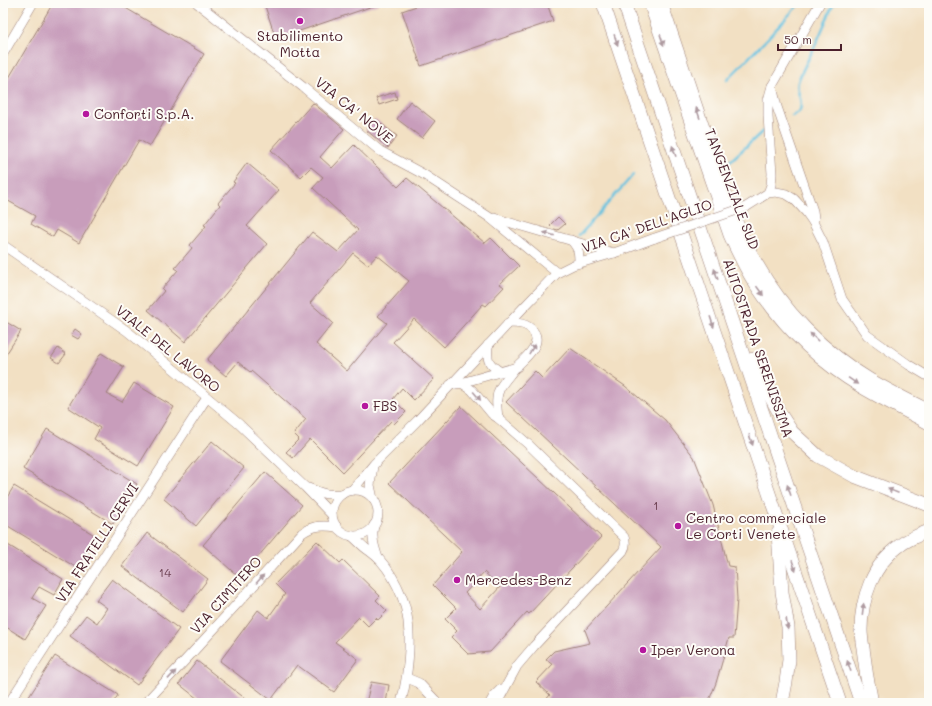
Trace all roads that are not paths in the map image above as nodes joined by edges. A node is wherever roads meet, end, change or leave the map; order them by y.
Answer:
1 (33, 3) edge
2 (197, 3) edge
3 (603, 3) edge
4 (624, 3) edge
5 (650, 3) edge
6 (661, 3) edge
7 (820, 3) edge
8 (3, 54) edge
9 (772, 86) junction
10 (768, 193) junction
11 (489, 216) junction
12 (813, 222) junction
13 (571, 240) junction
14 (3, 245) edge
15 (614, 253) junction
16 (579, 263) junction
17 (557, 273) junction
18 (724, 300) junction
19 (508, 323) junction
20 (488, 345) junction
21 (517, 367) junction
22 (500, 372) junction
23 (929, 376) edge
24 (461, 383) junction
25 (450, 385) junction
26 (208, 398) junction
27 (929, 411) edge
28 (498, 418) junction
29 (929, 423) edge
30 (374, 464) junction
31 (305, 487) junction
32 (351, 491) junction
33 (342, 494) junction
34 (373, 500) junction
35 (929, 505) edge
36 (332, 515) junction
37 (777, 515) junction
38 (374, 525) junction
39 (337, 527) junction
40 (929, 531) edge
41 (352, 536) junction
42 (379, 559) junction
43 (407, 678) junction
44 (509, 681) junction
45 (9, 703) edge
46 (145, 703) edge
47 (401, 703) edge
48 (438, 703) edge
49 (490, 703) edge
50 (497, 703) edge
51 (782, 703) edge
52 (840, 703) edge
53 (861, 703) edge
54 (872, 703) edge

1 - 8 street
2 - 11 street, VIA CA' NOVE
3 -> 37 highway
18 -> 4 highway, AUTOSTRADA SERENISSIMA
5 -> 29 highway, TANGENZIALE SUD
27 -> 6 highway, TANGENZIALE SUD
7 - 9 street
9 - 10 street
9 - 12 street
10 - 12 street
10 - 15 street, VIA CA' DELL'AGLIO, bridge
13 -> 11 street
11 - 17 street, VIA CA' NOVE
12 - 23 street
13 - 15 street
13 - 16 street
14 - 26 street, VIALE DEL LAVORO
15 - 16 street, VIA CA' DELL'AGLIO
16 - 17 street, VIA CA' DELL'AGLIO
17 - 19 street
35 -> 18 highway
53 -> 18 highway, AUTOSTRADA SERENISSIMA
19 - 20 street
21 -> 19 street
20 - 22 street
20 - 25 street
21 - 22 street
21 - 28 street
22 - 24 street
24 - 25 street
24 -> 28 street
25 - 30 street
26 - 31 street, VIALE DEL LAVORO
26 - 45 street, VIA FRATELLI CERVI
28 - 44 street
30 - 32 street
30 - 34 street
31 - 33 street, VIALE DEL LAVORO
31 - 36 street, VIALE DEL LAVORO
32 - 33 street, VIALE DEL LAVORO
32 - 34 street
33 - 36 street
34 - 38 street
36 - 39 street, VIALE DEL LAVORO
37 -> 51 highway
37 -> 52 highway
38 - 41 street
38 - 42 street
39 - 41 street
46 -> 39 street, VIA CIMITERO
54 -> 40 highway
41 - 42 street
42 - 43 street
43 - 47 street
43 - 48 street
44 - 49 street
44 - 50 street

